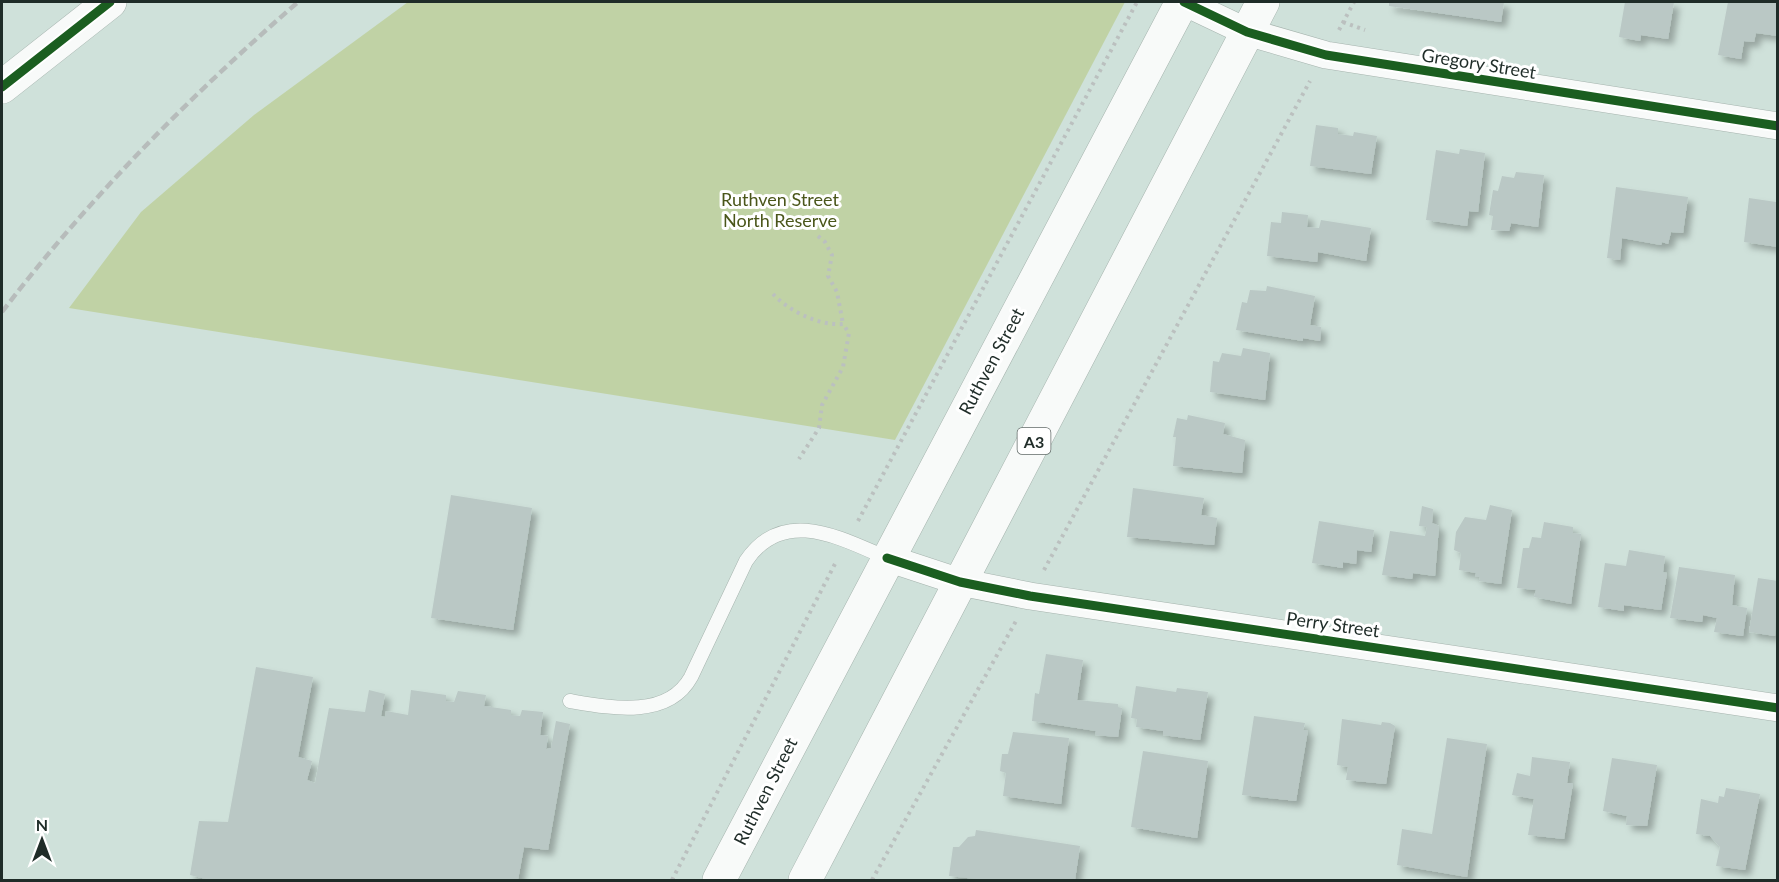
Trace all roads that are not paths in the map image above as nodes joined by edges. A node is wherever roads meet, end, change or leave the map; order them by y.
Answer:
1 (110, 2) edge
2 (1183, 2) edge
3 (1263, 2) edge
4 (1247, 33) junction
5 (2, 87) edge
6 (1778, 126) edge
7 (886, 558) junction
8 (960, 582) junction
9 (570, 701) dead end
10 (1778, 708) edge
11 (719, 880) edge
12 (805, 880) edge

1 - 5 main road
2 - 4 street, Gregory Street
2 - 7 main road, Ruthven Street
3 - 4 main road, A3
4 - 6 street, Gregory Street
4 - 8 main road, A3
7 - 8 street, Perry Street
7 - 9 lane
7 - 11 main road, Ruthven Street
8 - 10 street, Perry Street
8 - 12 main road, A3

